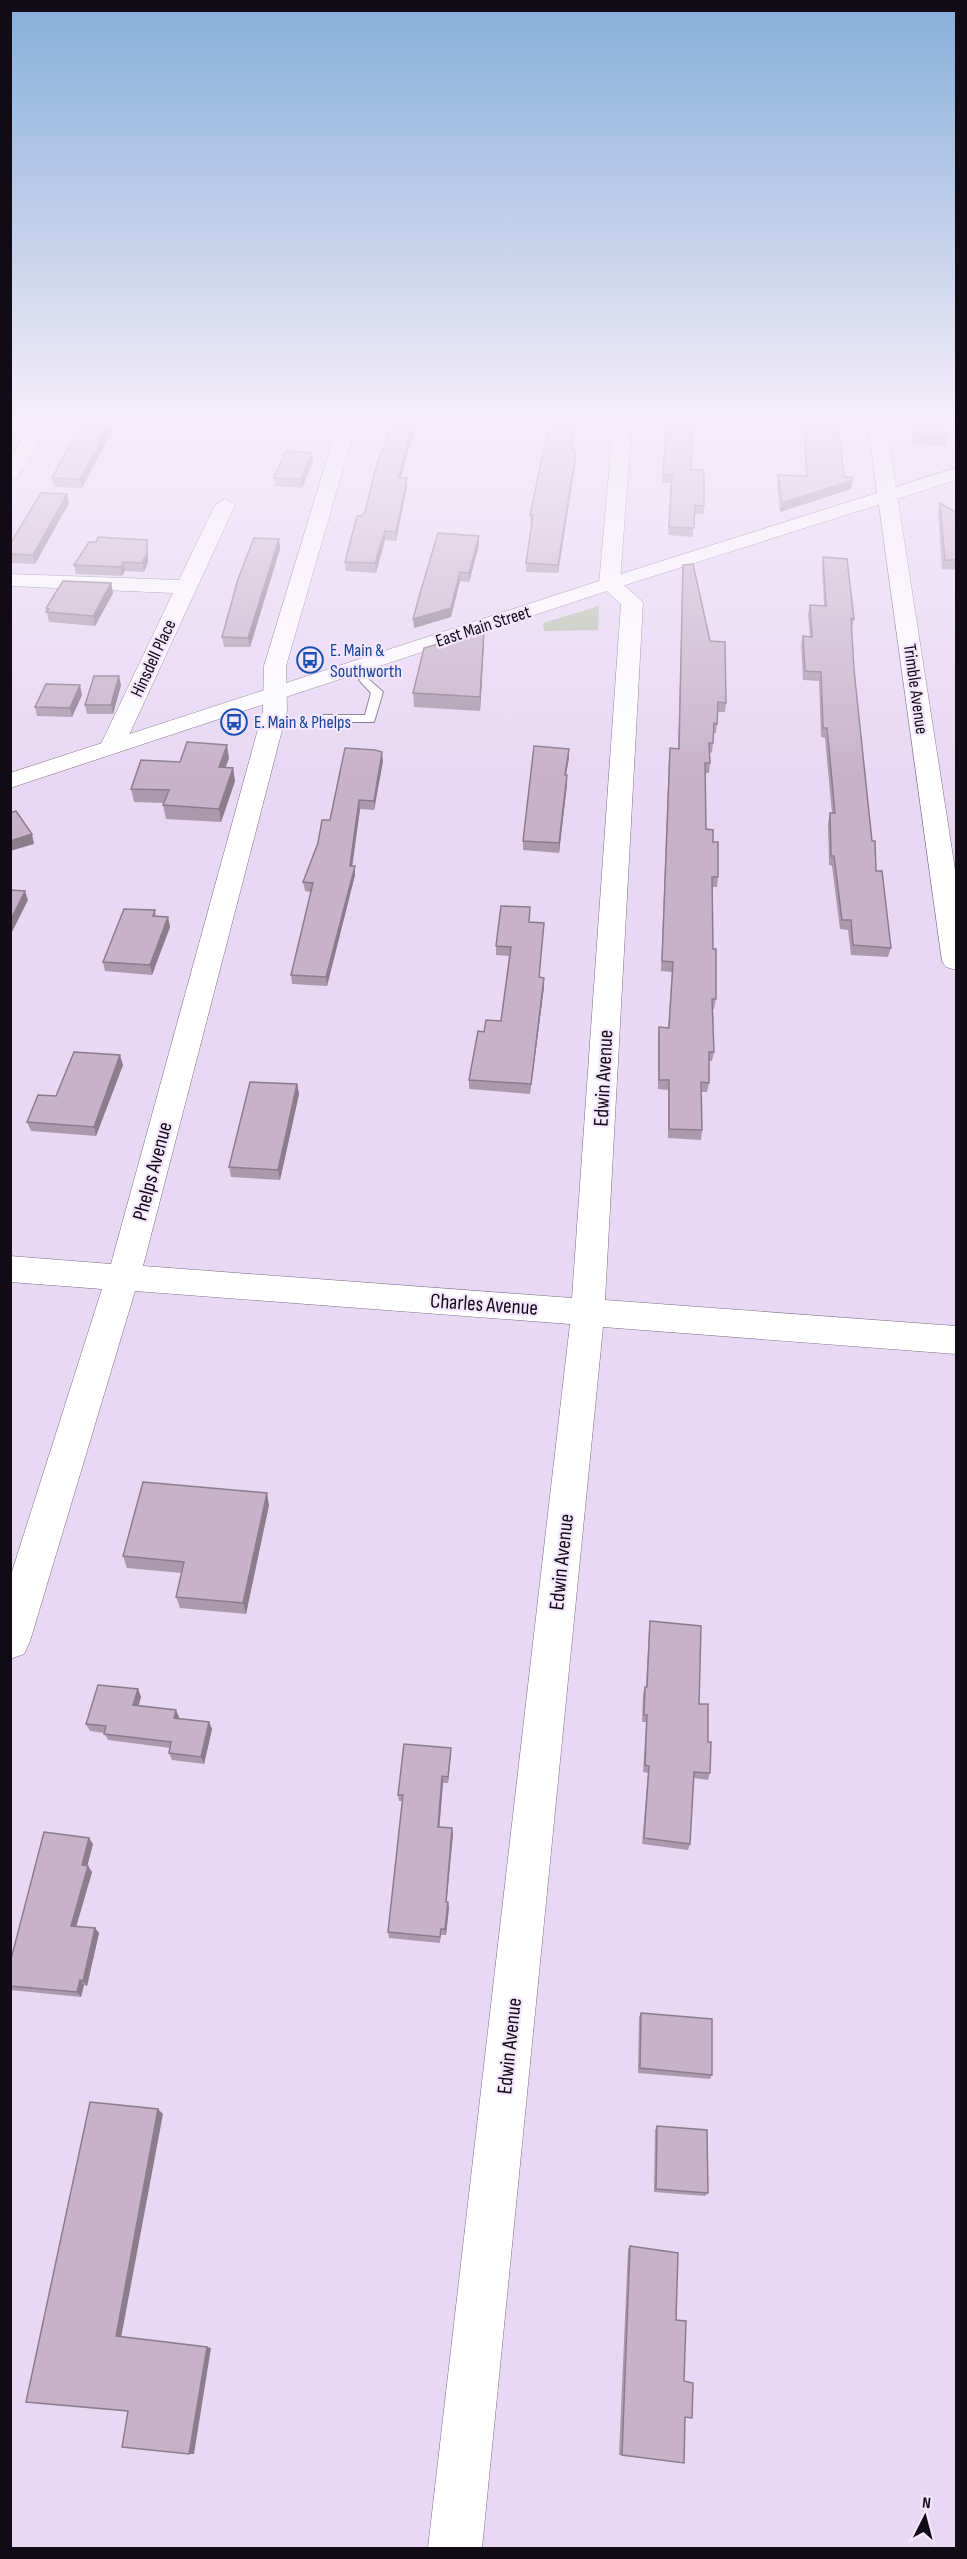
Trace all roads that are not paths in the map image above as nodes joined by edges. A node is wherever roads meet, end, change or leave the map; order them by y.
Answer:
1 (210, 536) edge
2 (314, 536) edge
3 (613, 536) edge
4 (760, 536) edge
5 (894, 536) edge
6 (10, 580) edge
7 (609, 584) junction
8 (185, 587) junction
9 (365, 680) dead end
10 (275, 695) junction
11 (323, 719) dead end
12 (112, 746) junction
13 (10, 781) edge
14 (957, 961) edge
15 (10, 1269) edge
16 (123, 1277) junction
17 (588, 1312) junction
18 (957, 1340) edge
19 (10, 1641) edge
20 (455, 2548) edge

1 - 8 street, Hinsdell Place
2 - 10 street, Phelps Avenue
3 - 7 street
4 - 7 street, East Main Street
5 - 14 street, Trimble Avenue
6 - 8 street
7 - 10 street, East Main Street
7 - 17 street, Edwin Avenue
8 - 12 street, Hinsdell Place
9 - 11 lane
10 - 12 street, East Main Street
10 - 16 street, Phelps Avenue
12 - 13 street, East Main Street
15 - 16 street, Charles Avenue
16 - 17 street, Charles Avenue
16 - 19 street, Phelps Avenue
17 - 18 street, Charles Avenue
17 - 20 street, Edwin Avenue

